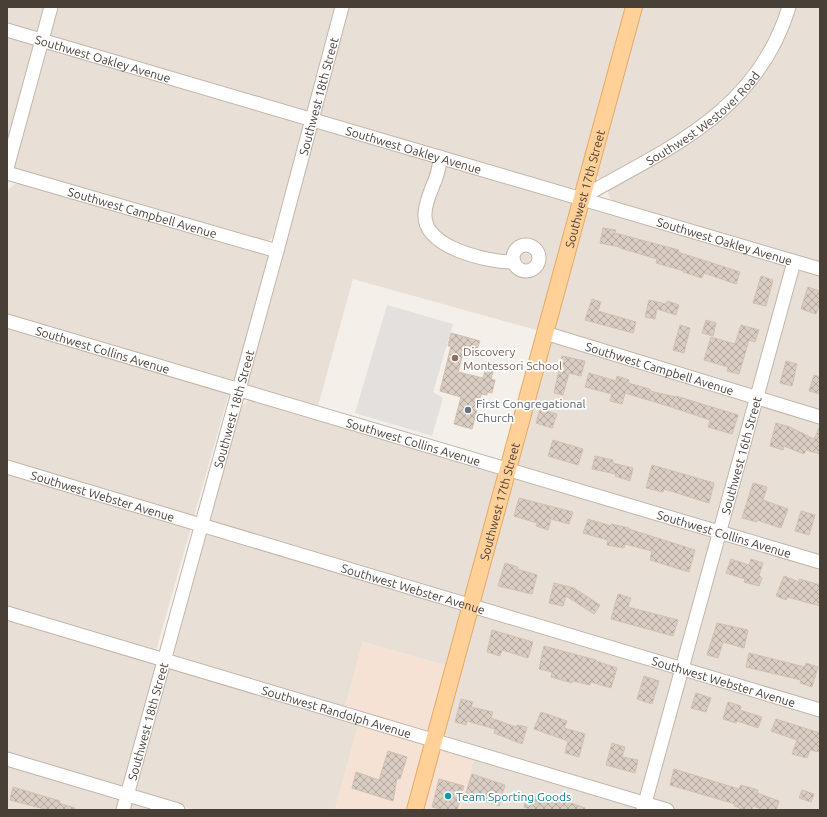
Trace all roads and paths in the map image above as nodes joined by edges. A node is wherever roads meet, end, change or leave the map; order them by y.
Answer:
1 (51, 7) edge
2 (342, 7) edge
3 (634, 7) edge
4 (789, 7) edge
5 (7, 30) edge
6 (42, 40) junction
7 (311, 119) junction
8 (440, 158) junction
9 (7, 168) edge
10 (7, 173) edge
11 (582, 198) junction
12 (277, 252) junction
13 (514, 262) dead end
14 (794, 262) junction
15 (820, 269) edge
16 (7, 321) edge
17 (545, 333) junction
18 (240, 389) junction
19 (757, 398) junction
20 (820, 417) edge
21 (7, 467) edge
22 (508, 469) junction
23 (202, 524) junction
24 (719, 532) junction
25 (820, 562) edge
26 (470, 605) junction
27 (7, 612) edge
28 (165, 660) junction
29 (682, 669) junction
30 (820, 710) edge
31 (434, 740) junction
32 (7, 759) edge
33 (128, 795) junction
34 (644, 807) edge
35 (123, 810) edge
36 (178, 810) edge
37 (415, 810) edge
38 (667, 810) edge

1 - 6 street
2 - 7 street, Southwest 18th Street
3 - 11 main road, Southwest 17th Street
4 - 11 street, Southwest Westover Road
5 - 6 street, Southwest Oakley Avenue
6 - 7 street, Southwest Oakley Avenue
6 - 9 street
7 - 8 street, Southwest Oakley Avenue
7 - 12 street, Southwest 18th Street
8 - 11 street, Southwest Oakley Avenue
8 - 13 street
10 - 12 street, Southwest Campbell Avenue
11 - 14 street, Southwest Oakley Avenue
11 - 17 main road, Southwest 17th Street
12 - 18 street, Southwest 18th Street
14 - 15 street, Southwest Oakley Avenue
14 - 19 street, Southwest 16th Street
16 - 18 street, Southwest Collins Avenue
17 - 19 street, Southwest Campbell Avenue
17 - 22 main road, Southwest 17th Street
18 - 22 street, Southwest Collins Avenue
18 - 23 street, Southwest 18th Street
19 - 20 street, Southwest Campbell Avenue
19 - 24 street, Southwest 16th Street
21 - 23 street, Southwest Webster Avenue
22 - 24 street, Southwest Collins Avenue
22 - 26 main road, Southwest 17th Street
23 - 26 street, Southwest Webster Avenue
23 - 28 street, Southwest 18th Street
24 - 25 street, Southwest Collins Avenue
24 - 29 street, Southwest 16th Street
26 - 29 street, Southwest Webster Avenue
26 - 31 main road, Southwest 17th Street
27 - 28 street, Southwest Randolph Avenue
28 - 31 street, Southwest Randolph Avenue
28 - 33 street, Southwest 18th Street
29 - 30 street, Southwest Webster Avenue
29 - 34 street, Southwest 16th Street
31 - 34 street, Southwest Randolph Avenue
31 - 37 main road, Southwest 17th Street
32 - 33 street
33 - 35 street, Southwest 18th Street
33 - 36 street
34 - 38 street, Southwest Randolph Avenue

